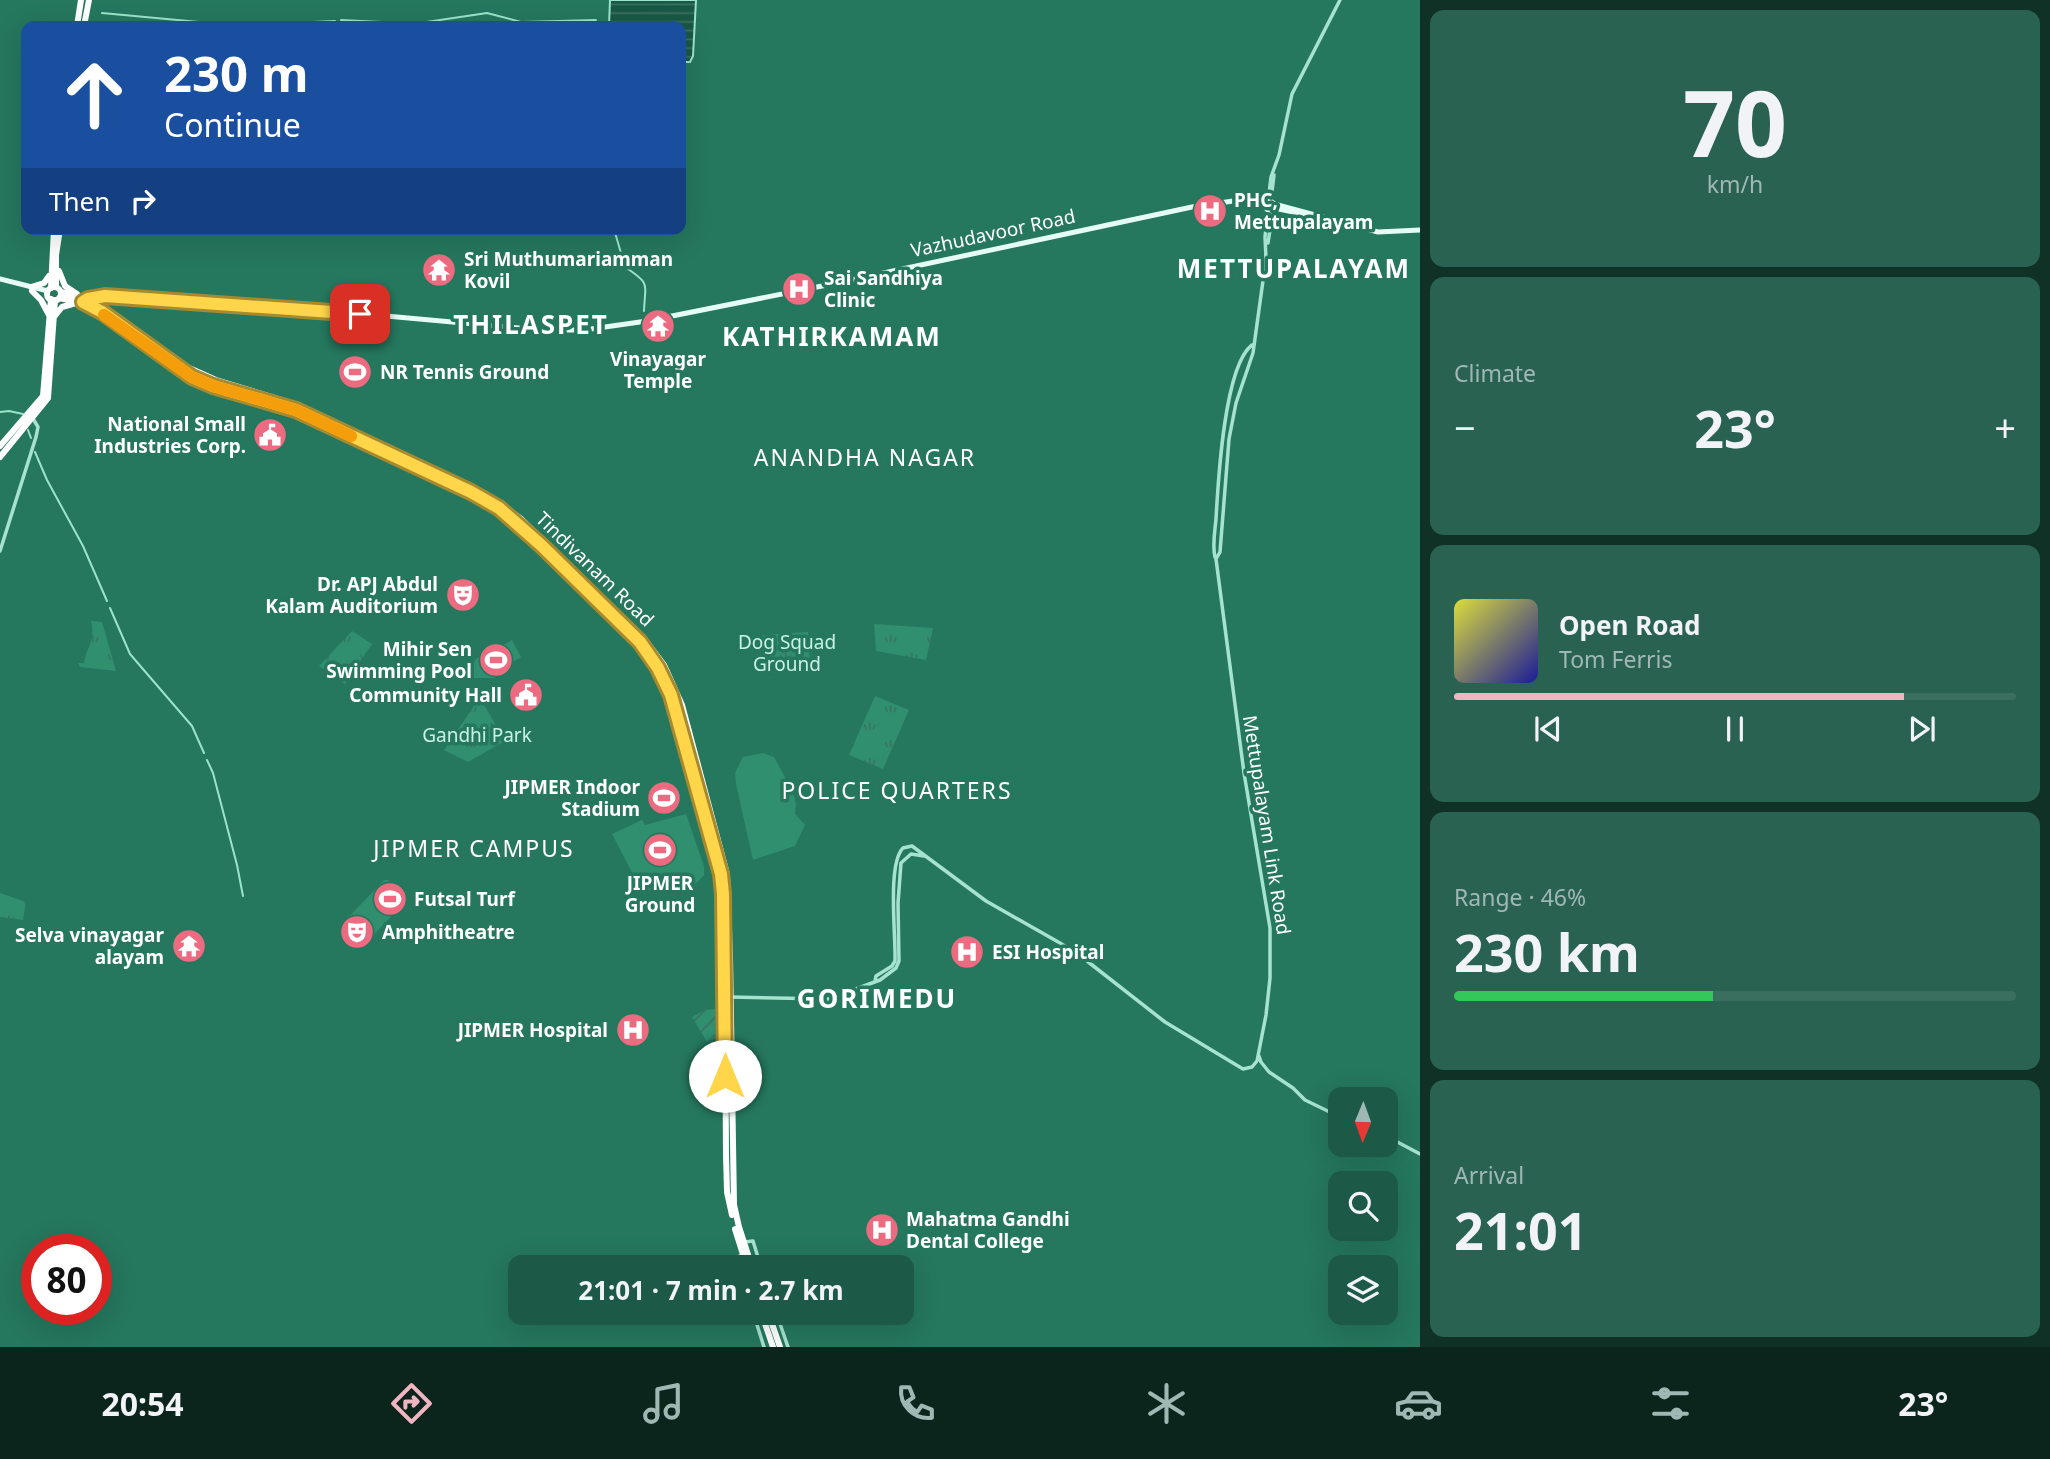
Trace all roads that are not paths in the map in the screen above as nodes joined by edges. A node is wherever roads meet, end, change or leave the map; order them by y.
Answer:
1 (81, 0) edge
2 (89, 0) edge
3 (1340, 0) edge
4 (78, 21) edge
5 (85, 21) edge
6 (1270, 206) junction
7 (1420, 230) edge
8 (54, 235) edge
9 (59, 235) edge
10 (56, 256) junction
11 (51, 272) junction
12 (0, 281) edge
13 (32, 289) junction
14 (54, 294) junction
15 (85, 301) junction
16 (52, 317) junction
17 (1254, 344) junction
18 (31, 415) junction
19 (0, 446) edge
20 (0, 457) edge
21 (0, 551) edge
22 (1216, 559) junction
23 (701, 787) junction
24 (927, 856) junction
25 (876, 981) junction
26 (728, 997) junction
27 (1258, 1054) junction
28 (729, 1093) junction
29 (1328, 1111) edge
30 (1398, 1142) edge
31 (1420, 1154) edge
32 (744, 1242) junction
33 (742, 1254) joint
34 (757, 1255) edge
35 (757, 1325) edge
36 (765, 1325) edge
37 (772, 1325) edge
38 (780, 1325) edge
39 (764, 1347) edge
40 (773, 1347) edge
41 (780, 1347) edge
42 (788, 1347) edge

1 - 4 highway
2 - 5 highway
3 - 6 street, Mettupalayam Link Road
6 - 7 main road
6 - 15 main road, Vazhudavoor Road
6 - 17 street, Mettupalayam Link Road
8 - 11 highway
9 - 10 highway
10 - 14 highway
10 - 15 highway
11 - 13 highway
11 - 14 highway
12 - 13 main road
13 - 14 main road
13 - 16 highway
14 - 15 highway
14 - 16 highway
15 - 16 highway
15 - 23 highway
16 - 18 highway
17 - 22 street, Mettupalayam Link Road
17 - 22 street
18 - 19 highway
18 - 20 highway
18 - 21 street
22 - 27 street, Mettupalayam Link Road
23 - 26 highway
23 - 26 highway
24 - 25 street
24 - 25 street
24 - 27 street
25 - 26 street
26 - 28 highway
27 - 29 street
28 - 32 highway
28 - 33 highway
30 - 31 street
32 - 33 highway
32 - 34 street
35 - 39 street
36 - 40 highway
37 - 41 highway
38 - 42 street

